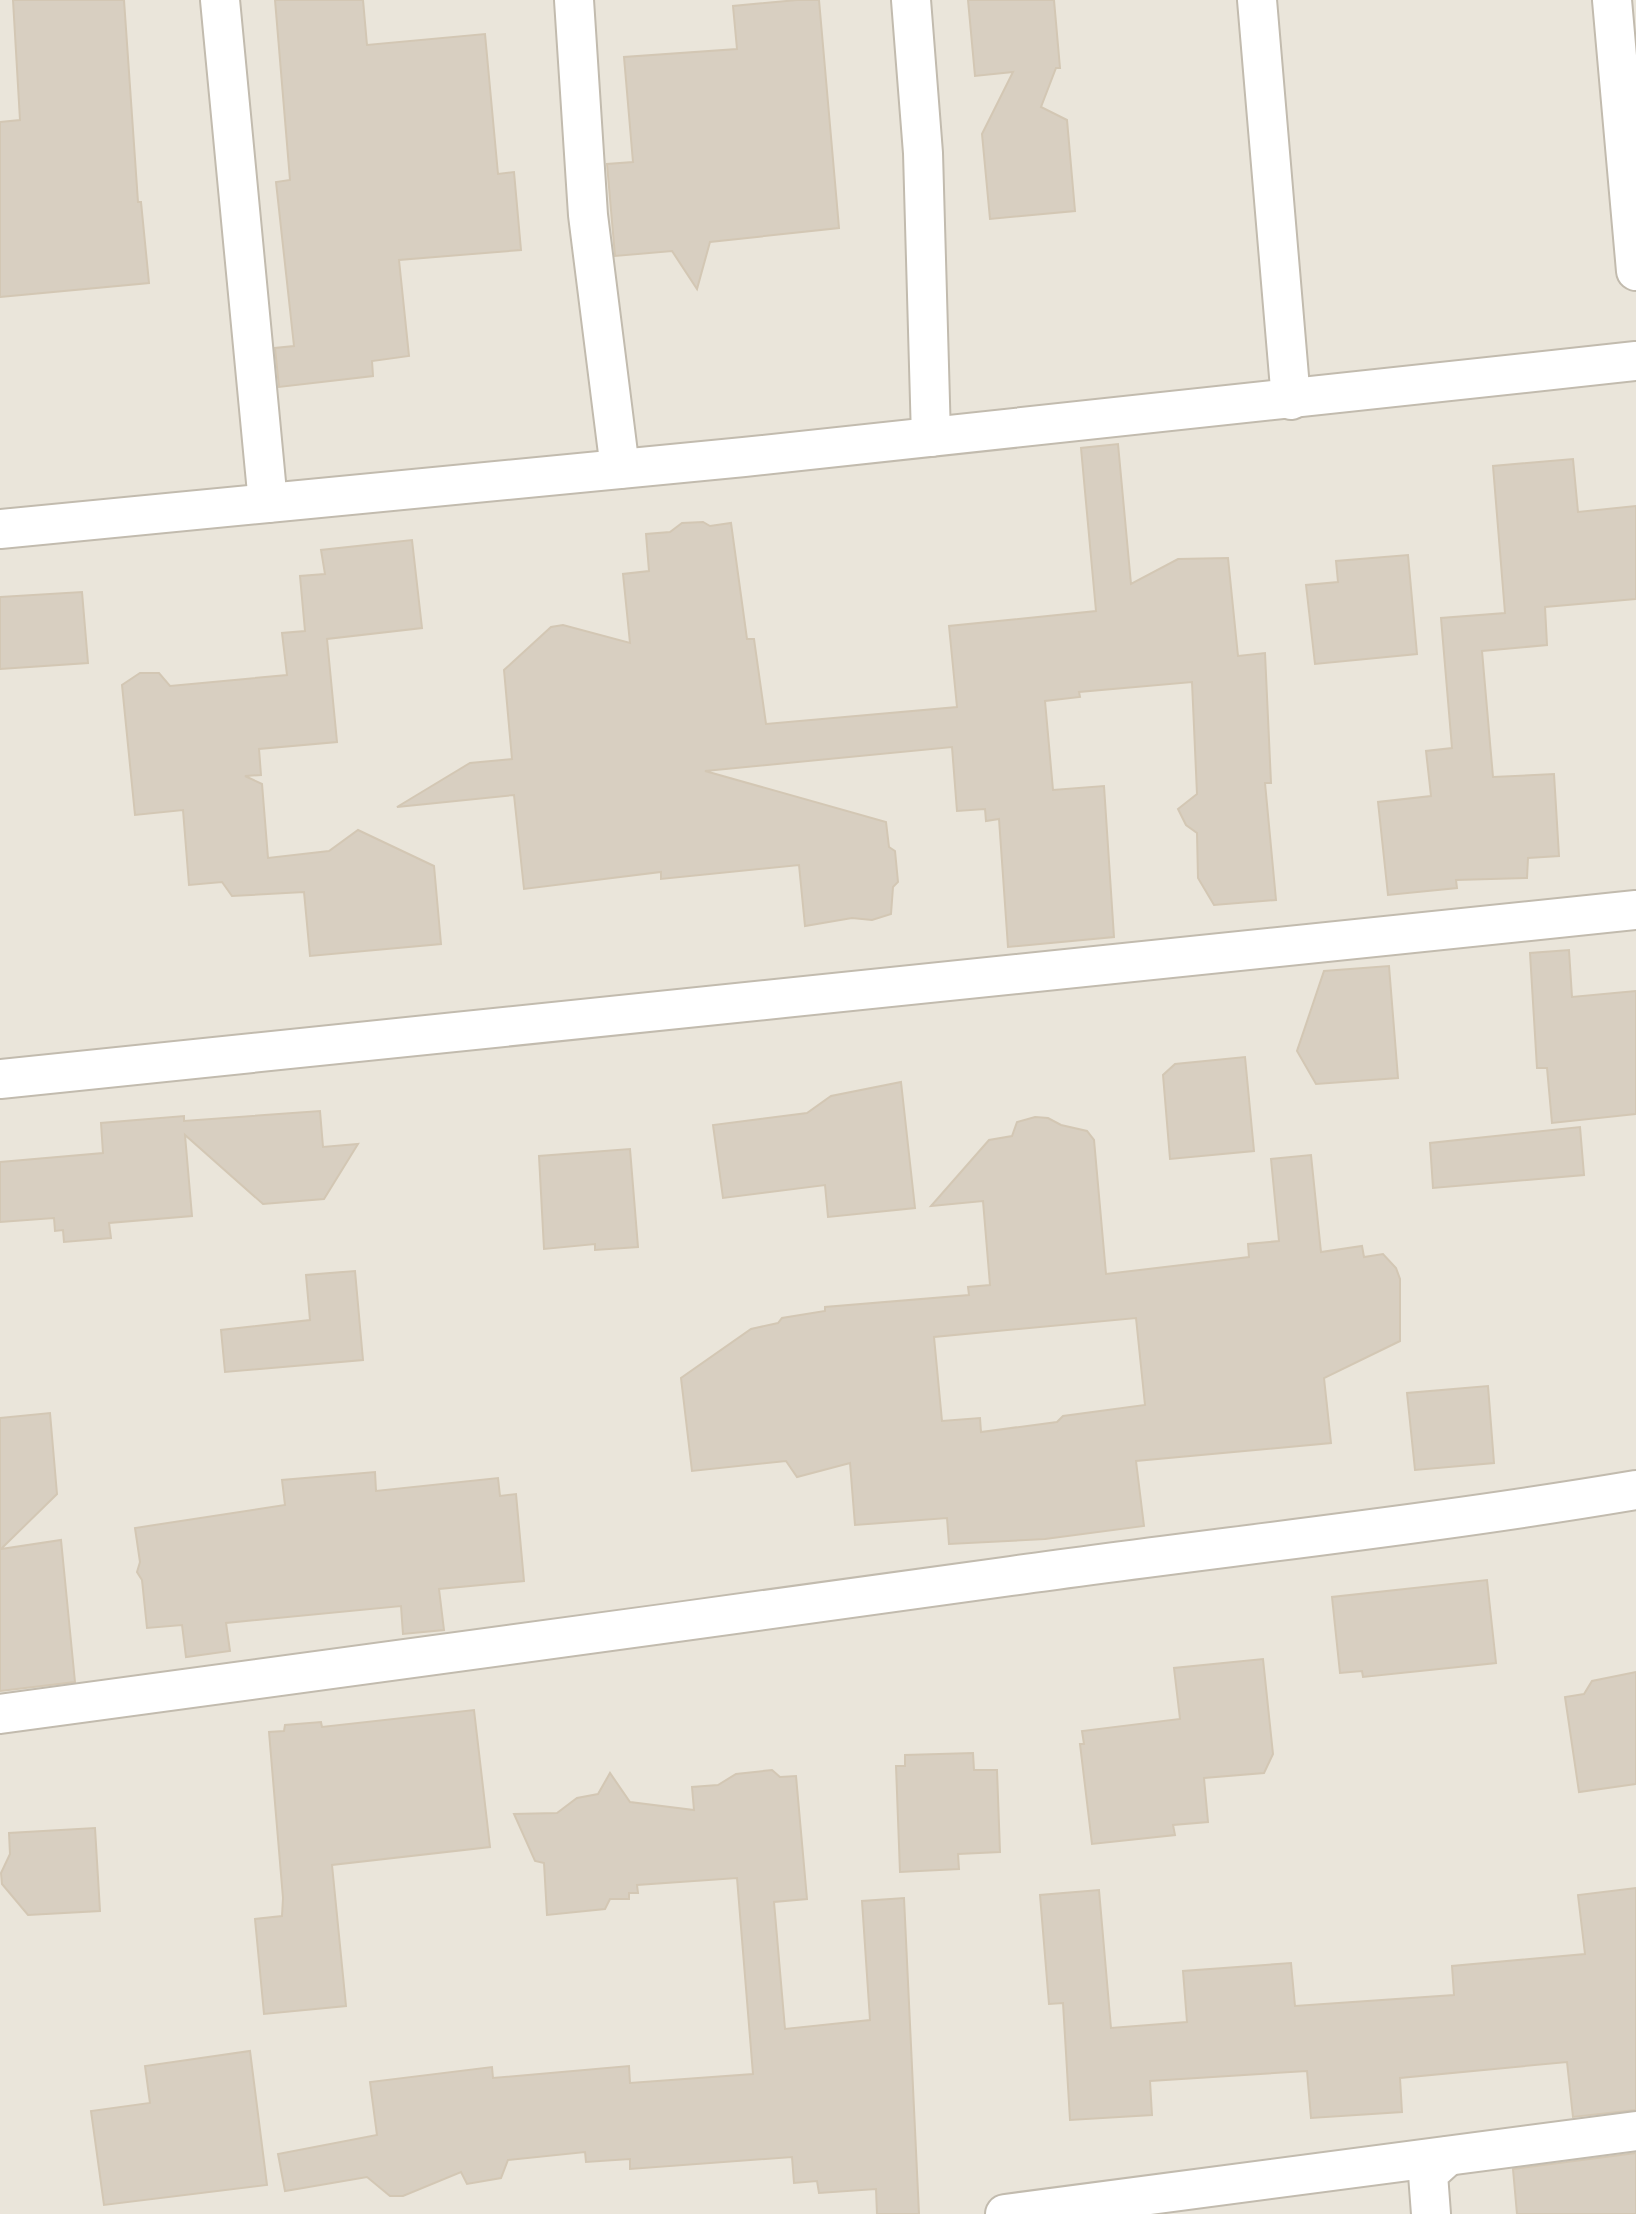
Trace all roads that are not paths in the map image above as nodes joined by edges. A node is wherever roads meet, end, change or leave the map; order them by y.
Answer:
1 (220, 0) edge
2 (574, 0) edge
3 (911, 0) edge
4 (1257, 0) edge
5 (1612, 0) edge
6 (1636, 271) edge
7 (1636, 361) edge
8 (1291, 400) junction
9 (931, 437) junction
10 (620, 469) junction
11 (268, 503) junction
12 (0, 529) edge
13 (1636, 910) edge
14 (0, 1079) edge
15 (1636, 1490) edge
16 (0, 1714) edge
17 (1636, 2131) edge
18 (1448, 2156) junction
19 (1004, 2214) edge
20 (1432, 2214) edge

1 - 11 street
2 - 10 street
3 - 9 street
4 - 8 street
5 - 6 street
7 - 8 street
8 - 9 street
9 - 10 street
10 - 11 street
11 - 12 street
13 - 14 street
15 - 16 street
17 - 18 street
18 - 19 street
18 - 20 street

